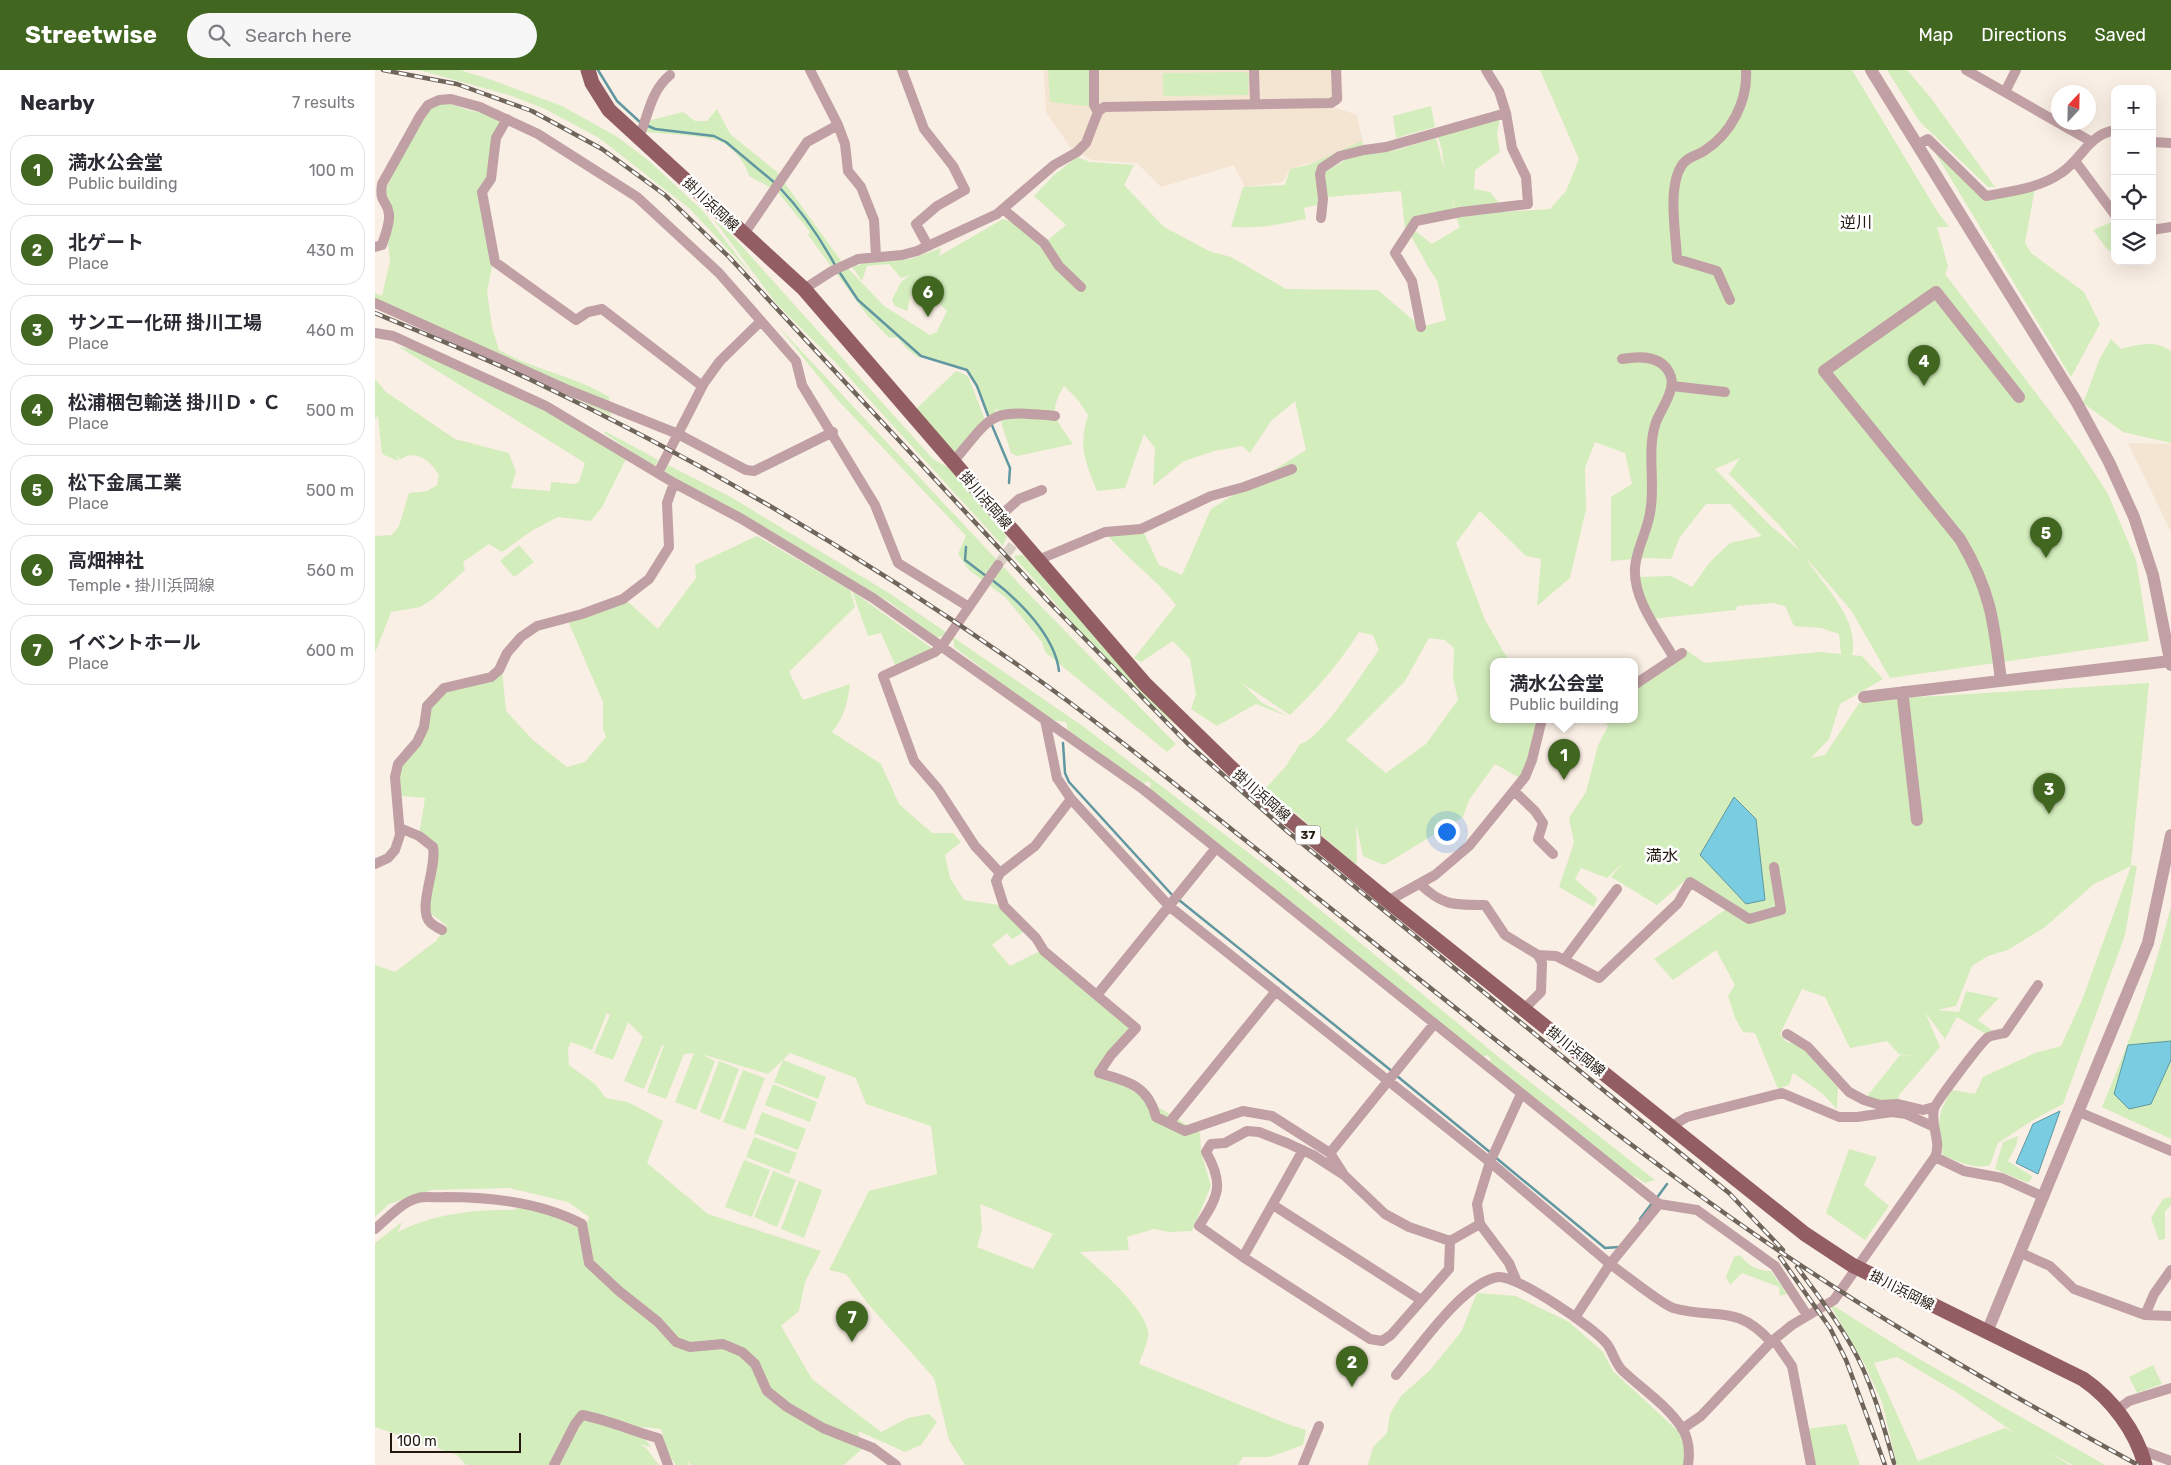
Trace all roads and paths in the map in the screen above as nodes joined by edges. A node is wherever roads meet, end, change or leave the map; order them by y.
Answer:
1 (588, 70) edge
2 (810, 70) edge
3 (901, 70) edge
4 (1094, 70) edge
5 (1254, 70) edge
6 (1336, 70) edge
7 (1486, 70) edge
8 (1746, 70) edge
9 (1871, 70) edge
10 (1966, 70) edge
11 (2015, 70) edge
12 (670, 74) dead end
13 (2005, 92) junction
14 (1255, 104) junction
15 (1098, 112) junction
16 (1506, 113) junction
17 (507, 119) junction
18 (838, 124) junction
19 (2111, 131) edge
20 (640, 134) junction
21 (2092, 142) junction
22 (2156, 142) edge
23 (2171, 144) edge
24 (1917, 145) junction
25 (2075, 161) junction
26 (1003, 209) junction
27 (2111, 210) edge
28 (1321, 218) dead end
29 (2171, 226) edge
30 (2156, 229) edge
31 (744, 234) junction
32 (928, 246) junction
33 (375, 247) edge
34 (876, 256) junction
35 (1081, 287) dead end
36 (804, 289) junction
37 (1730, 300) dead end
38 (375, 302) edge
39 (761, 322) junction
40 (1421, 327) dead end
41 (375, 333) edge
42 (1622, 359) dead end
43 (702, 386) junction
44 (1672, 386) junction
45 (1725, 392) dead end
46 (2019, 397) dead end
47 (1055, 416) dead end
48 (833, 432) junction
49 (678, 434) junction
50 (953, 462) junction
51 (1292, 469) dead end
52 (658, 472) junction
53 (674, 483) junction
54 (1042, 490) dead end
55 (1000, 516) junction
56 (1038, 560) junction
57 (995, 568) tunnel mouth
58 (969, 607) junction
59 (943, 646) junction
60 (2171, 661) edge
61 (2171, 665) edge
62 (2001, 681) junction
63 (1638, 682) edge
64 (1904, 692) junction
65 (1864, 697) dead end
66 (1049, 723) junction
67 (1541, 723) edge
68 (1514, 791) junction
69 (1071, 799) junction
70 (1917, 820) dead end
71 (400, 828) junction
72 (2171, 835) edge
73 (1216, 848) junction
74 (1553, 854) dead end
75 (375, 864) edge
76 (1773, 867) dead end
77 (1000, 873) junction
78 (1419, 884) junction
79 (1617, 889) dead end
80 (1389, 901) junction
81 (1169, 906) junction
82 (442, 930) dead end
83 (1538, 954) junction
84 (1564, 960) junction
85 (2038, 985) dead end
86 (1276, 991) junction
87 (1097, 995) junction
88 (1524, 1009) junction
89 (1434, 1024) junction
90 (1787, 1034) dead end
91 (1389, 1081) junction
92 (1521, 1094) junction
93 (1934, 1107) junction
94 (2079, 1112) junction
95 (1169, 1123) junction
96 (1671, 1126) junction
97 (1932, 1126) junction
98 (1303, 1150) junction
99 (2171, 1151) edge
100 (1330, 1153) junction
101 (1935, 1157) junction
102 (1490, 1162) junction
103 (1344, 1175) junction
104 (2044, 1197) junction
105 (1273, 1204) junction
106 (1659, 1204) junction
107 (1480, 1224) junction
108 (375, 1229) edge
109 (1450, 1241) junction
110 (2021, 1253) junction
111 (1243, 1257) junction
112 (1610, 1264) junction
113 (1856, 1267) junction
114 (2171, 1270) edge
115 (1517, 1282) junction
116 (1421, 1300) junction
117 (1807, 1315) junction
118 (2145, 1315) junction
119 (1575, 1316) junction
120 (2171, 1316) edge
121 (1987, 1332) junction
122 (1773, 1341) junction
123 (1396, 1375) dead end
124 (2171, 1388) edge
125 (2117, 1410) junction
126 (1319, 1426) dead end
127 (1682, 1429) junction
128 (2143, 1458) edge
129 (2171, 1461) edge
130 (554, 1465) edge
131 (668, 1465) edge
132 (896, 1465) edge
133 (1303, 1465) edge
134 (1688, 1465) edge
135 (1811, 1465) edge

1 - 20 main road, 掛川浜岡線 / 37
2 - 18 street
3 - 32 street
4 - 15 street
5 - 14 street
6 - 14 street
7 - 16 street
8 - 37 street
9 - 24 street
10 - 13 street
11 - 13 street
12 - 20 street
13 - 21 street
14 - 15 street
15 - 26 street
16 - 28 street
16 - 40 street
17 - 33 street
17 - 39 street
17 - 43 street
18 - 31 street
18 - 34 street
19 - 21 street
20 - 31 main road, 掛川浜岡線 / 37
21 - 25 street
22 - 23 street
24 - 25 street
24 - 60 street
25 - 27 street
26 - 32 street
26 - 35 street
29 - 30 street
31 - 36 main road, 掛川浜岡線 / 37
32 - 34 street
34 - 36 street
36 - 50 main road, 掛川浜岡線 / 37
38 - 49 street
39 - 43 street
39 - 48 street
41 - 52 street
42 - 44 street
43 - 49 street
44 - 45 street
44 - 63 street
46 - 62 street
47 - 50 street
48 - 49 street
48 - 58 street
49 - 52 street
50 - 55 main road, 掛川浜岡線 / 37
51 - 56 street
52 - 53 street
53 - 59 street
53 - 71 street
54 - 55 street
55 - 56 main road, 掛川浜岡線 / 37
56 - 80 main road, 掛川浜岡線 / 37
57 - 58 street
58 - 59 street
59 - 66 street
59 - 77 street
60 - 61 street
60 - 62 street
62 - 64 street
64 - 65 street
64 - 70 street
66 - 69 street
66 - 73 street
67 - 68 street
68 - 74 street
68 - 78 street
69 - 77 street
69 - 81 street
71 - 75 street
71 - 82 street
72 - 94 street
73 - 81 street
73 - 89 street
76 - 84 street
77 - 87 street
78 - 80 street
78 - 83 street
79 - 84 street
80 - 88 main road, 掛川浜岡線 / 37
81 - 86 street
81 - 87 street
83 - 84 street
83 - 88 street
85 - 93 street
86 - 91 street
86 - 95 street
87 - 95 street
88 - 96 main road, 掛川浜岡線 / 37
89 - 91 street
89 - 92 street
90 - 93 street
91 - 100 street
91 - 102 street
92 - 102 street
92 - 106 street
93 - 97 street
94 - 99 street
94 - 104 street
95 - 100 street
96 - 97 street
96 - 113 main road, 掛川浜岡線 / 37
97 - 101 street
98 - 103 street
98 - 105 street
98 - 111 street
100 - 103 street
101 - 104 street
101 - 113 street
102 - 107 street
102 - 112 street
103 - 109 street
104 - 110 street
105 - 111 street
105 - 116 street
106 - 112 street
106 - 117 street
107 - 109 street
107 - 115 street
108 - 132 street
109 - 116 street
110 - 118 street
110 - 121 street
111 - 116 street
112 - 119 street
112 - 122 street
113 - 117 street
113 - 121 main road, 掛川浜岡線 / 37
114 - 118 street
115 - 119 street
115 - 123 street
117 - 122 street
118 - 120 street
119 - 127 street
121 - 125 main road, 掛川浜岡線 / 37
122 - 127 street
122 - 135 street
124 - 125 street
125 - 128 main road, 掛川浜岡線 / 37
126 - 133 street
127 - 134 street
128 - 129 street
130 - 131 street

